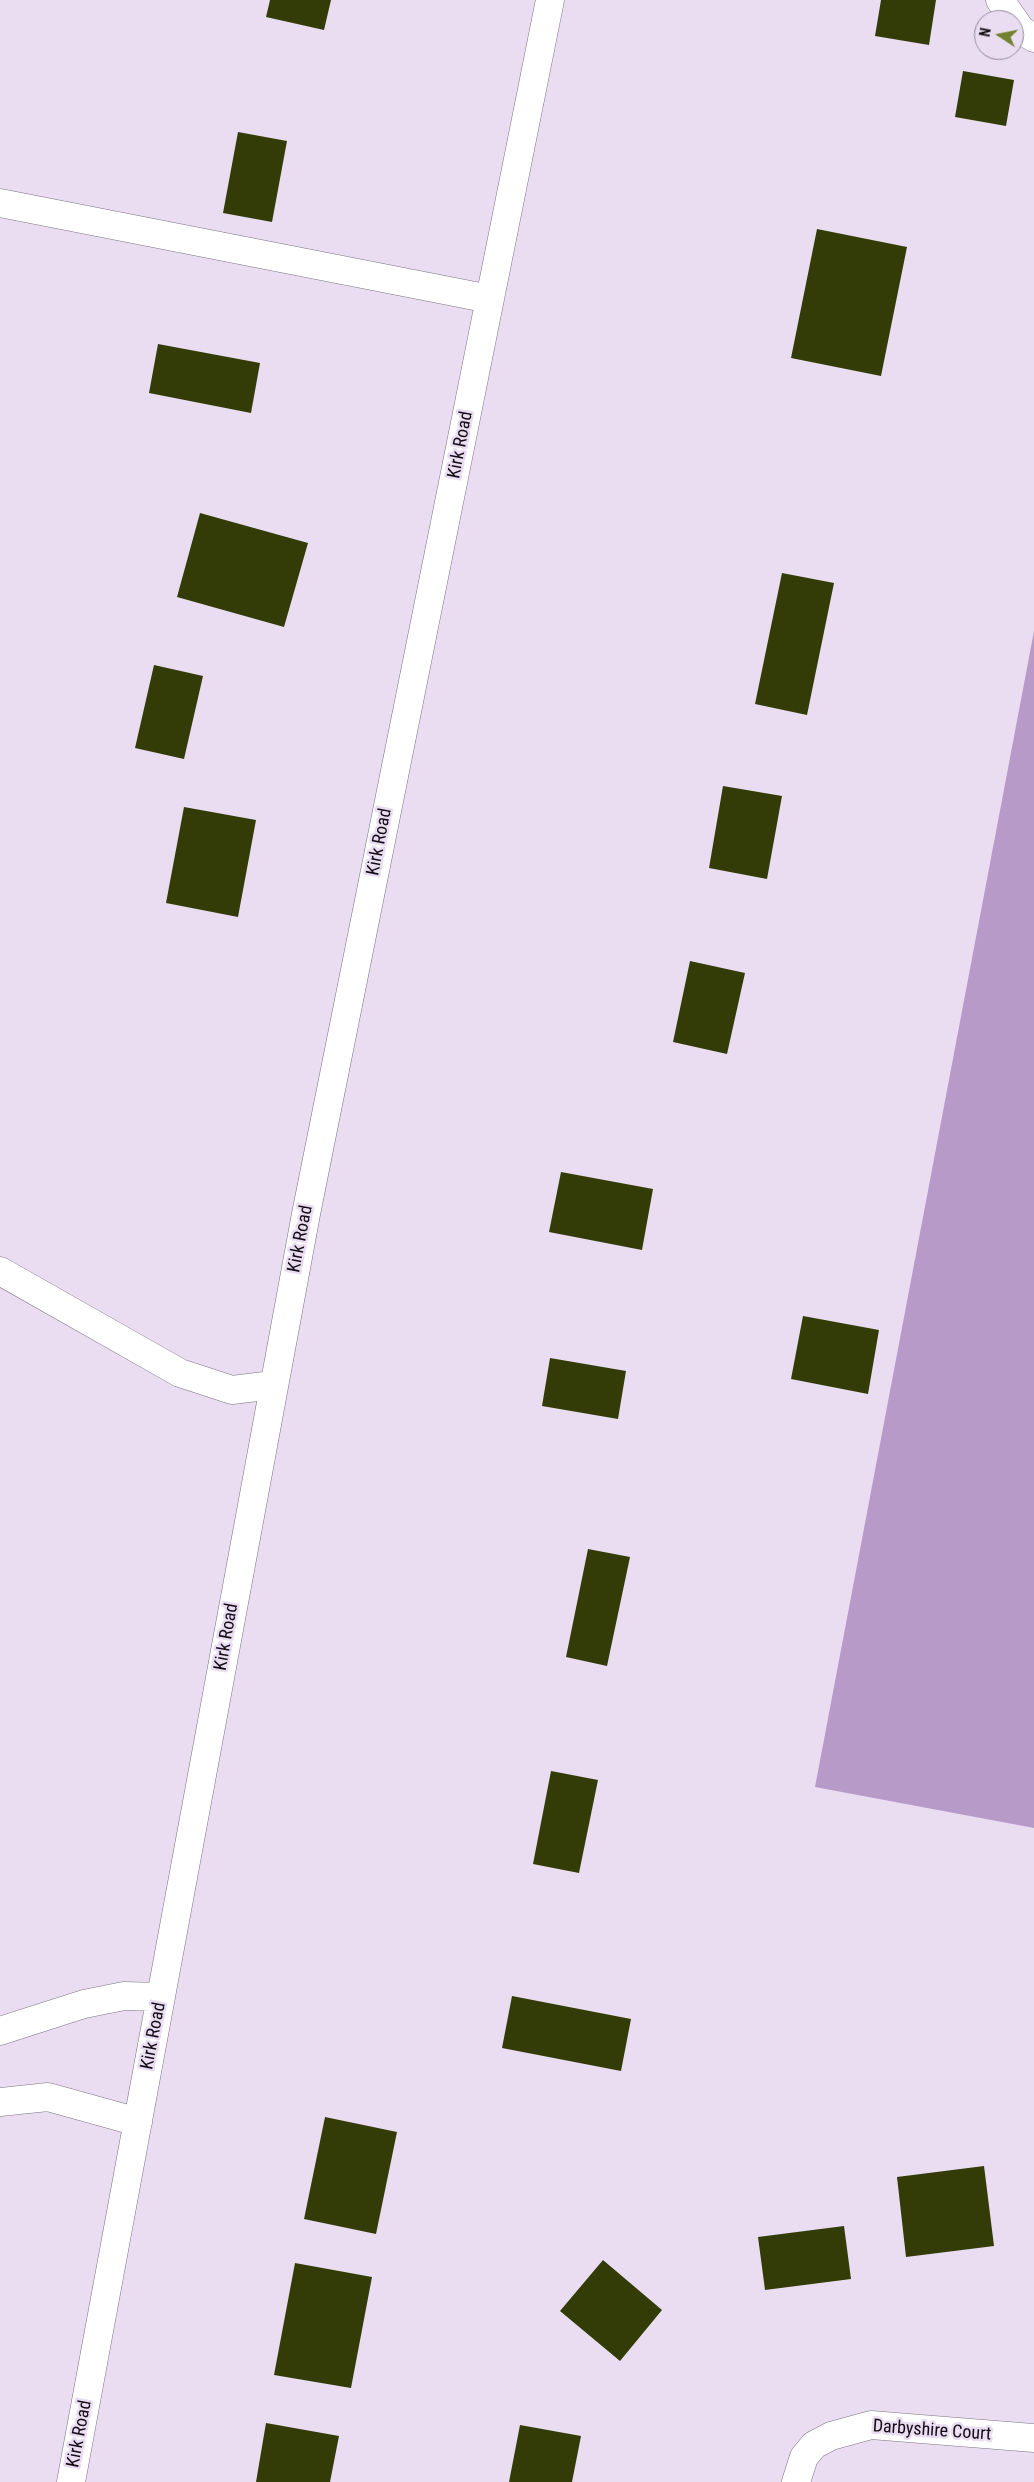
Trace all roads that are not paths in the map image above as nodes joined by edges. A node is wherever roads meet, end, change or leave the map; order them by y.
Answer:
1 (550, 0) edge
2 (1000, 0) edge
3 (1034, 38) edge
4 (0, 203) edge
5 (490, 299) junction
6 (0, 1270) edge
7 (273, 1385) junction
8 (161, 1997) junction
9 (0, 2031) edge
10 (0, 2102) edge
11 (138, 2122) junction
12 (1034, 2438) edge
13 (71, 2482) edge
14 (796, 2482) edge

1 - 5 street, Kirk Road
2 - 3 street
4 - 5 street
5 - 7 street, Kirk Road
6 - 7 street
7 - 8 street, Kirk Road
8 - 9 street
8 - 11 street, Kirk Road
10 - 11 street
11 - 13 street, Kirk Road
12 - 14 street, Darbyshire Court

